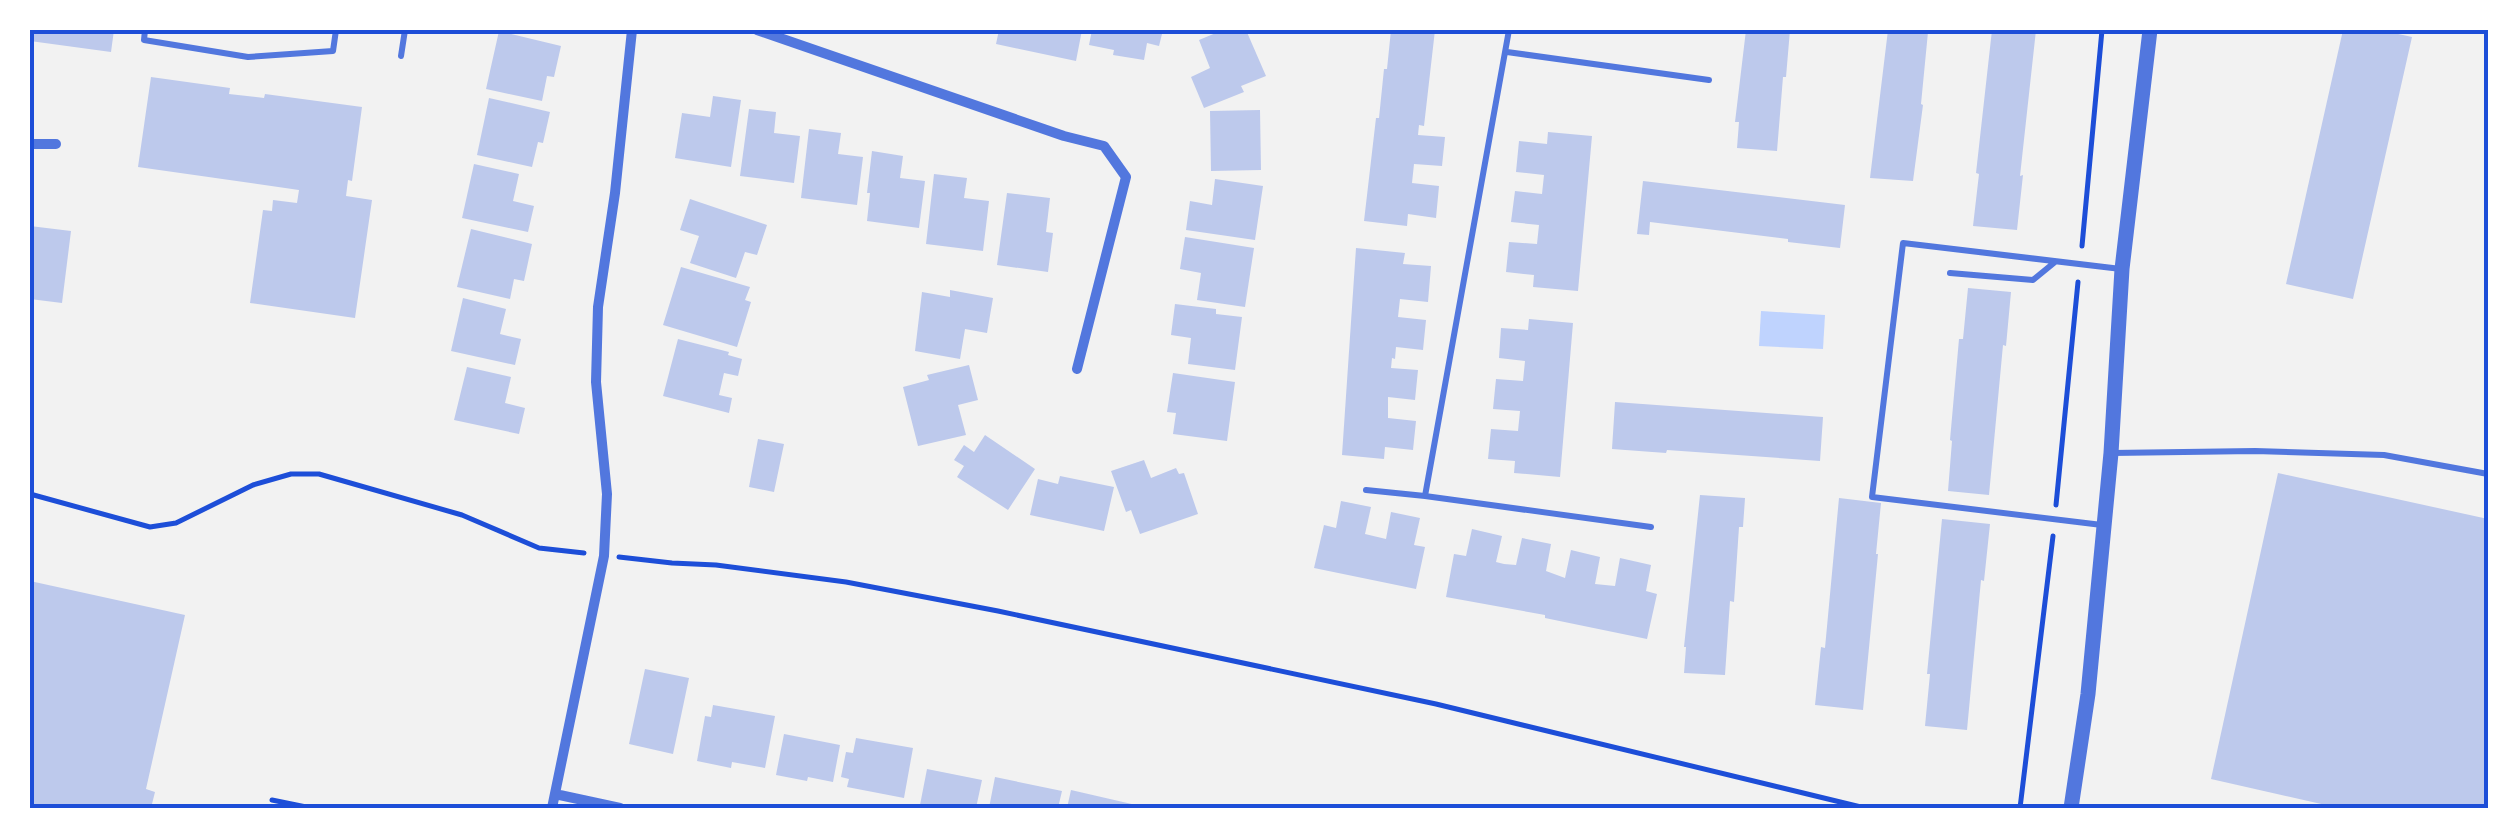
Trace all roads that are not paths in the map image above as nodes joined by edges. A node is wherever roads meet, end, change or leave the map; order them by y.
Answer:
1 (145, 30) edge
2 (336, 30) edge
3 (405, 30) edge
4 (632, 30) edge
5 (757, 30) edge
6 (1509, 30) edge
7 (2150, 30) edge
8 (1506, 52) junction
9 (400, 56) dead end
10 (1709, 80) dead end
11 (30, 144) edge
12 (56, 144) dead end
13 (2056, 261) junction
14 (2122, 269) junction
15 (1950, 272) dead end
16 (1078, 369) dead end
17 (2111, 453) junction
18 (2488, 474) edge
19 (1366, 490) dead end
20 (1425, 496) junction
21 (2104, 525) junction
22 (1650, 528) dead end
23 (555, 794) junction
24 (552, 808) edge
25 (620, 808) edge
26 (2070, 808) edge

1 - 2 lane
3 - 9 lane
4 - 23 street
5 - 16 street
6 - 8 lane
7 - 14 street
8 - 10 lane
8 - 20 lane
11 - 12 street
13 - 14 lane
13 - 15 lane
13 - 21 lane
14 - 17 street
17 - 18 lane
17 - 21 street
19 - 20 lane
20 - 22 lane
21 - 26 street
23 - 24 street
23 - 25 street

